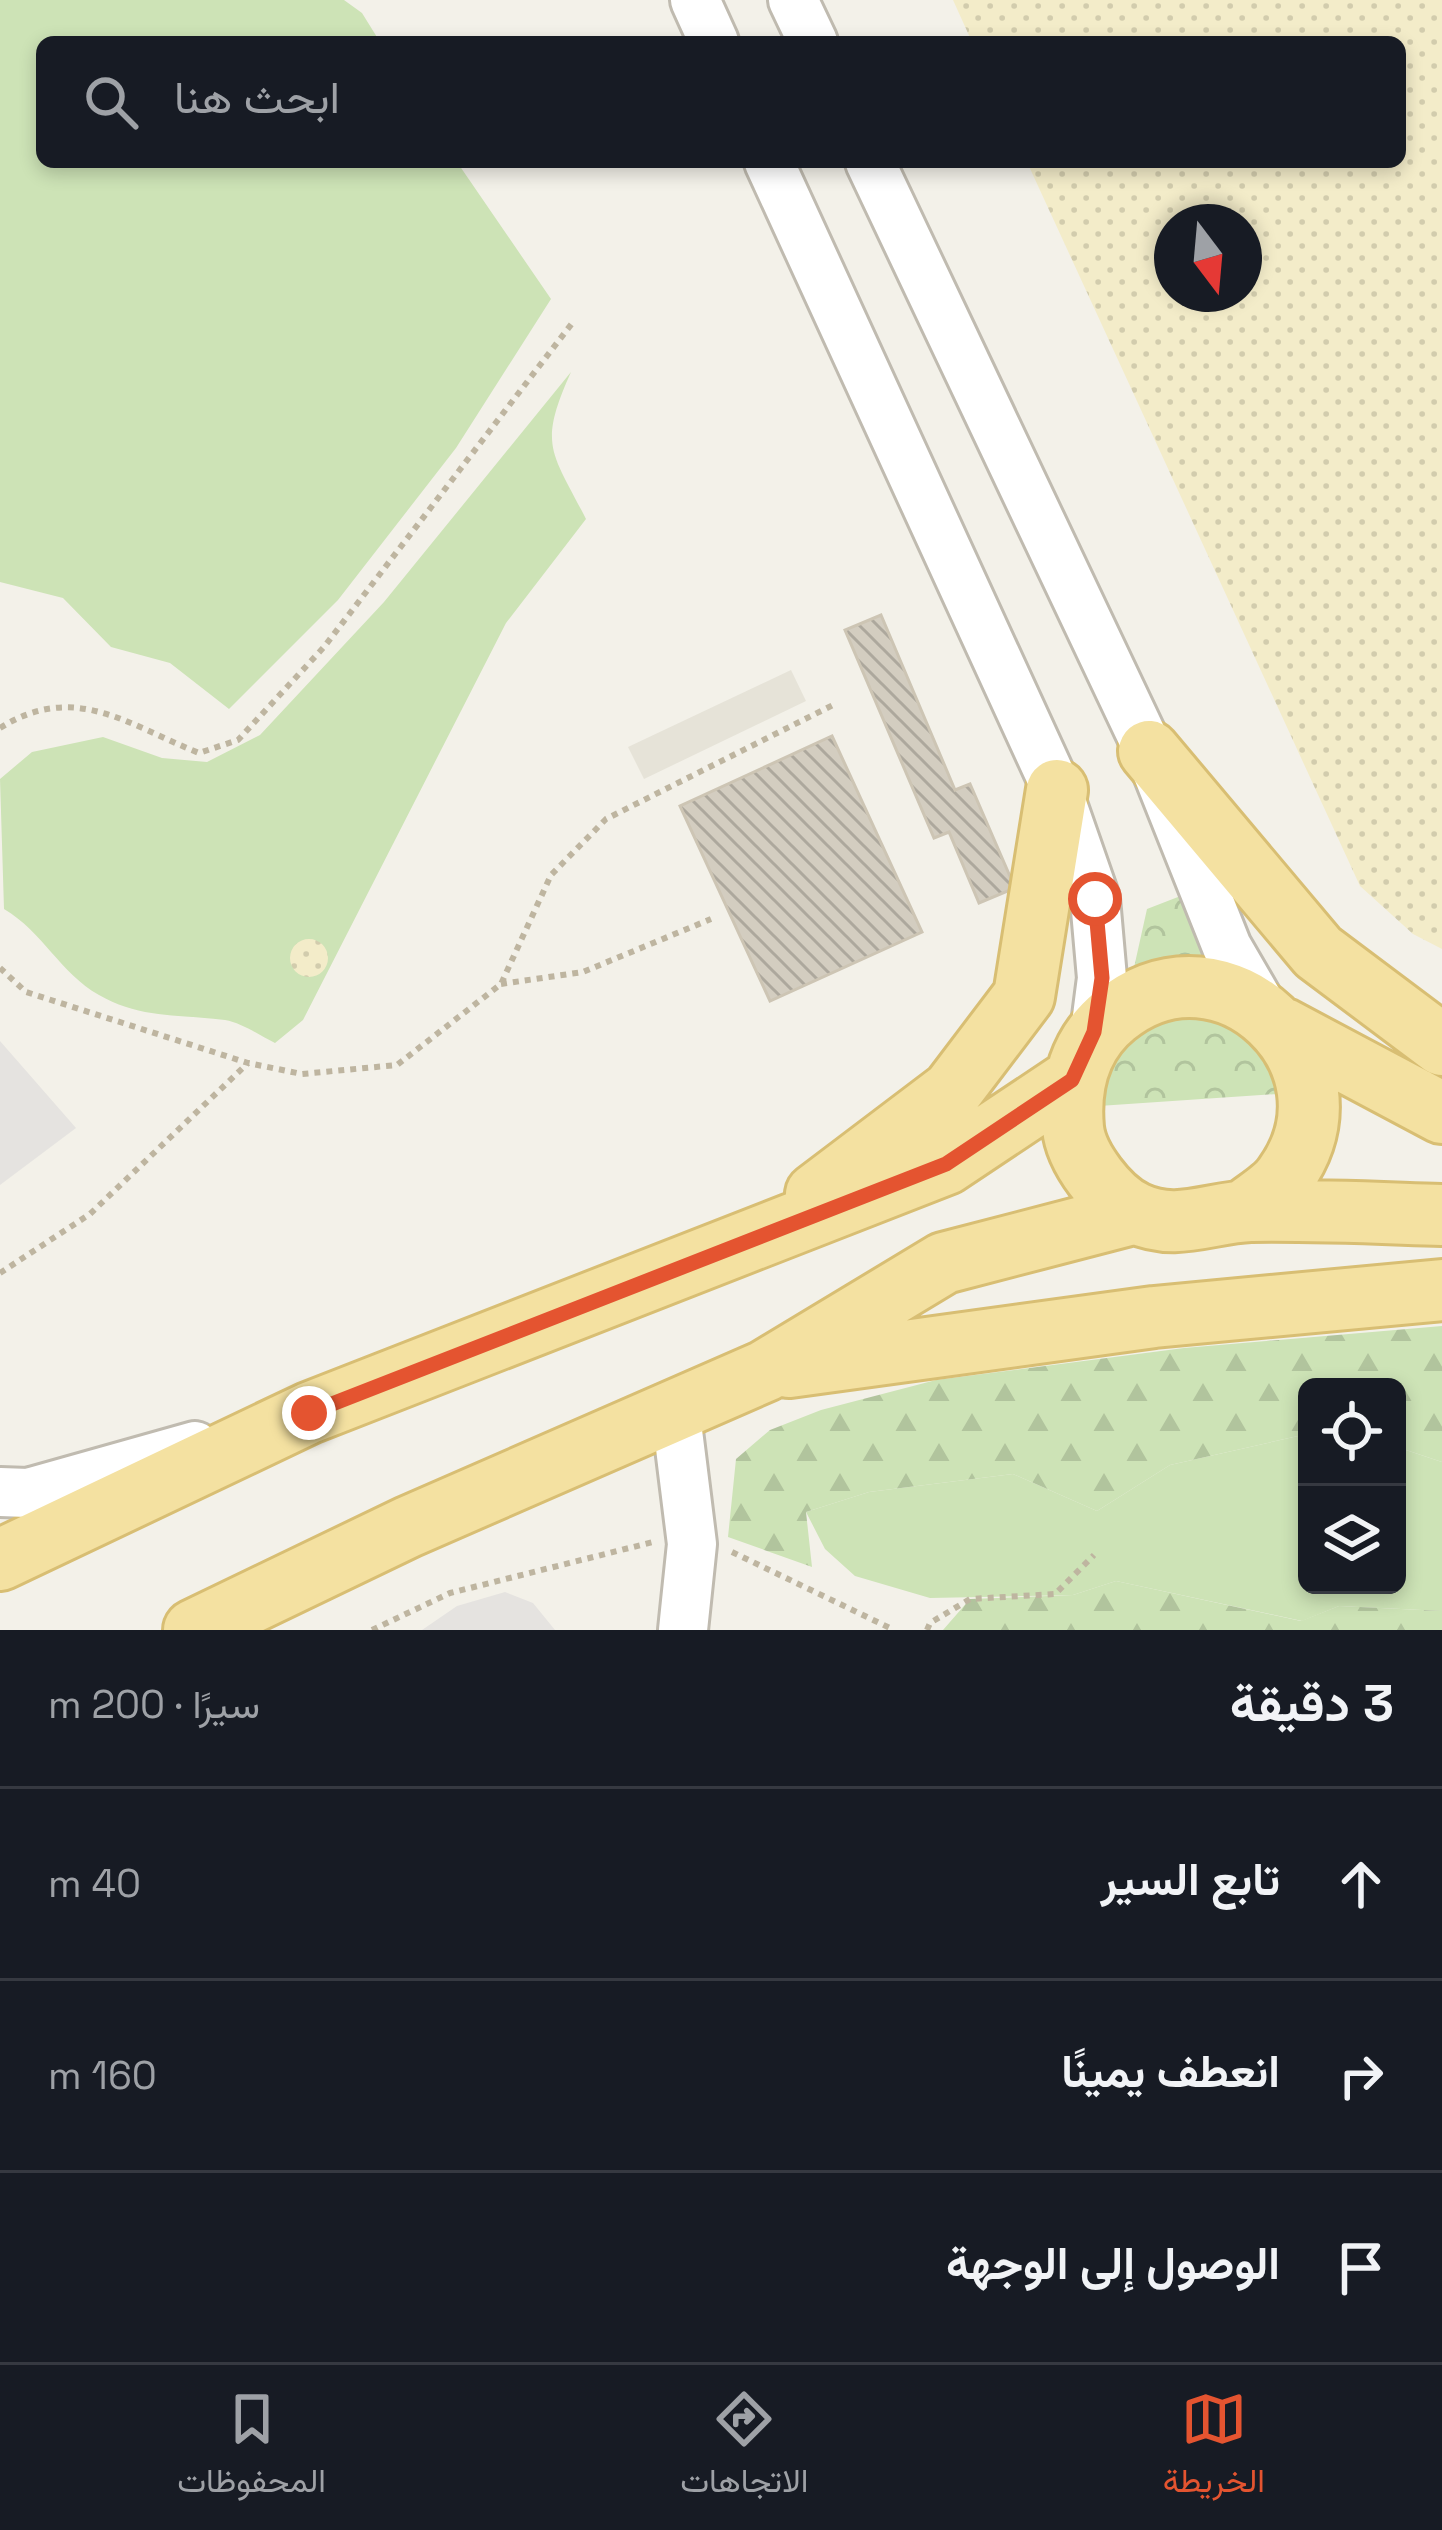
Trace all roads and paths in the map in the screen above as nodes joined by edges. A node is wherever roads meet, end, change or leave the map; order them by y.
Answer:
1 (695, 0) edge
2 (794, 0) edge
3 (711, 36) edge
4 (810, 36) edge
5 (772, 168) edge
6 (873, 168) edge
7 (573, 322) dead end
8 (837, 703) dead end
9 (0, 728) edge
10 (1149, 751) junction
11 (1057, 790) junction
12 (711, 920) dead end
13 (0, 968) edge
14 (501, 985) junction
15 (1274, 1022) junction
16 (1442, 1045) edge
17 (1083, 1056) junction
18 (248, 1063) junction
19 (1442, 1113) edge
20 (1244, 1211) junction
21 (1136, 1213) junction
22 (1442, 1215) edge
23 (749, 1244) junction
24 (0, 1273) edge
25 (1442, 1290) edge
26 (765, 1371) junction
27 (675, 1406) junction
28 (309, 1413) junction
29 (0, 1492) edge
30 (692, 1544) junction
31 (1094, 1555) dead end
32 (0, 1560) edge
33 (194, 1630) edge
34 (372, 1630) edge
35 (683, 1630) edge
36 (894, 1630) edge
37 (927, 1630) edge

1 - 3 street
2 - 4 street
5 - 11 street
6 - 10 street
7 - 9 path
8 - 14 path
10 - 15 street
10 - 16 main road
11 - 17 street
11 - 23 main road
12 - 14 path
13 - 18 path
14 - 18 path
15 - 17 main road
15 - 19 main road
15 - 20 main road
17 - 21 main road
17 - 23 main road
18 - 24 path
20 - 21 main road
20 - 22 main road
21 - 26 main road
23 - 28 main road
25 - 26 main road
26 - 27 main road
27 - 30 street
27 - 33 main road
28 - 29 street
28 - 32 main road
30 - 34 path
30 - 35 street
30 - 36 path
31 - 37 path

